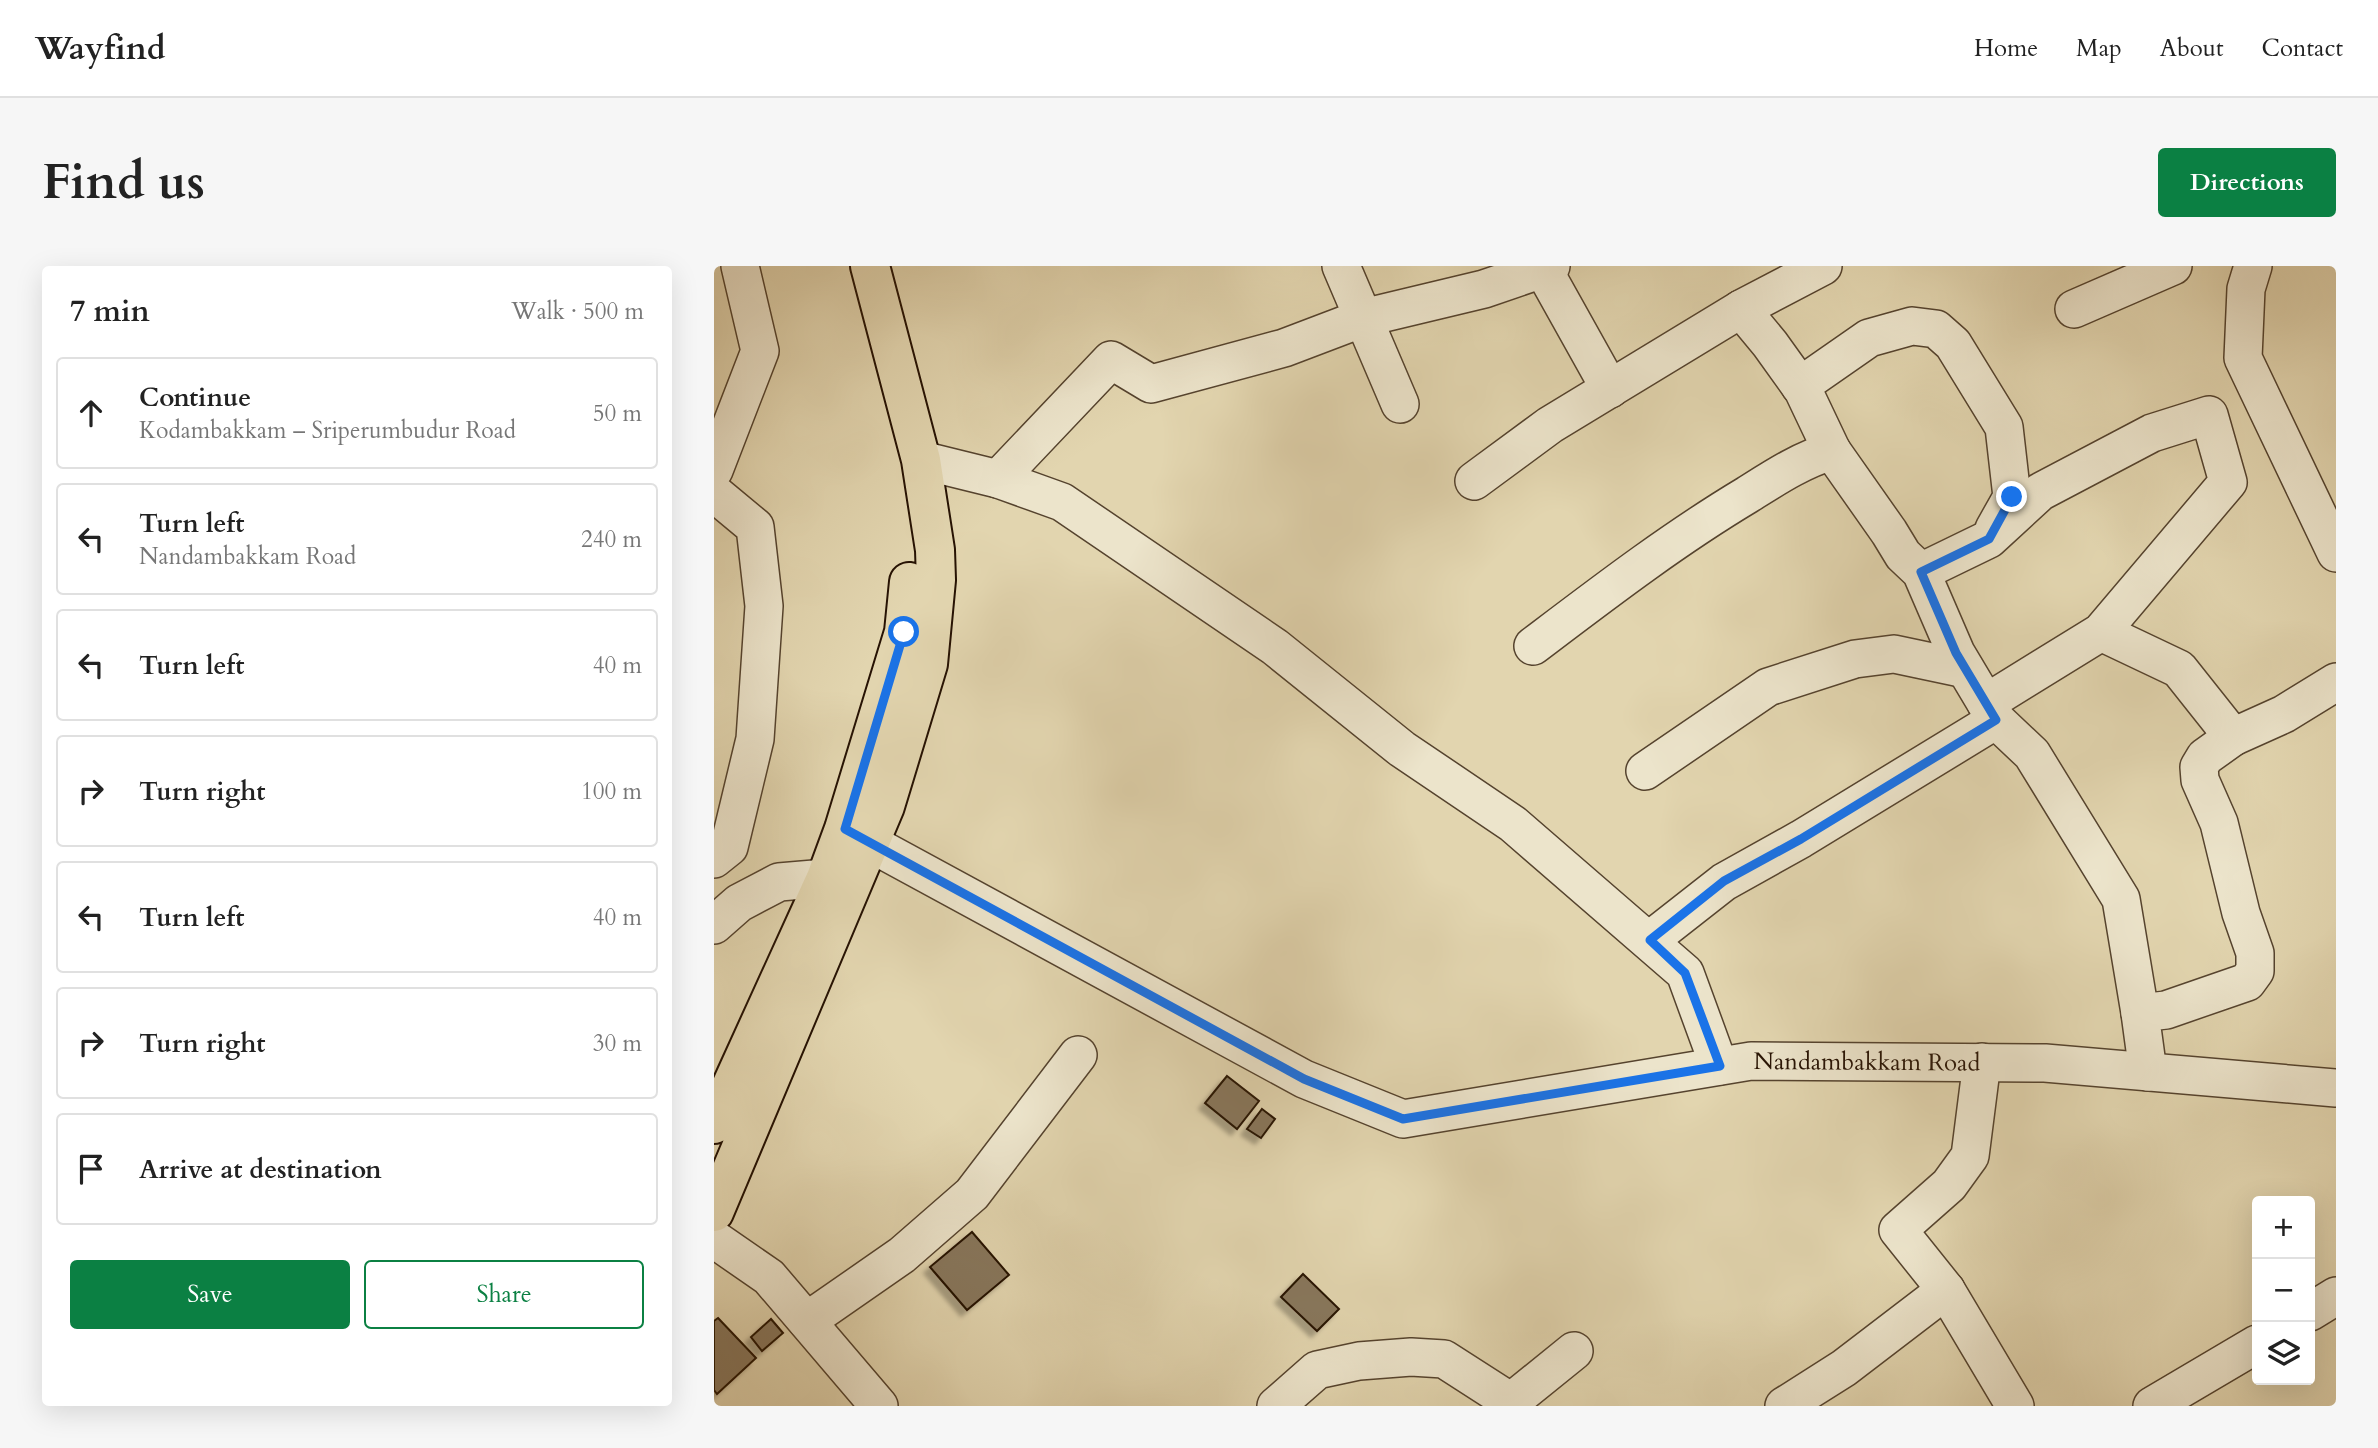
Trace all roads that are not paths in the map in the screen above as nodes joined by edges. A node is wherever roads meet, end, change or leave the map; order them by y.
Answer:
1 (740, 266) edge
2 (848, 266) edge
3 (870, 266) edge
4 (1341, 266) edge
5 (1823, 266) edge
6 (2173, 266) edge
7 (2253, 266) edge
8 (1547, 267) edge
9 (1741, 309) junction
10 (2074, 309) dead end
11 (1363, 318) junction
12 (1800, 386) junction
13 (1610, 389) junction
14 (1400, 404) dead end
15 (1832, 451) junction
16 (921, 460) junction
17 (714, 470) edge
18 (998, 479) junction
19 (1474, 481) dead end
20 (714, 493) edge
21 (1989, 539) junction
22 (2336, 553) edge
23 (1921, 572) junction
24 (2101, 632) junction
25 (1533, 646) dead end
26 (1965, 669) junction
27 (2336, 682) edge
28 (1991, 712) junction
29 (2234, 737) junction
30 (1645, 771) dead end
31 (857, 835) junction
32 (714, 859) edge
33 (838, 883) junction
34 (714, 925) edge
35 (1650, 940) junction
36 (2140, 1013) junction
37 (1078, 1055) dead end
38 (1982, 1062) junction
39 (1720, 1066) junction
40 (2148, 1072) junction
41 (2336, 1088) edge
42 (714, 1124) edge
43 (714, 1212) edge
44 (714, 1239) edge
45 (1946, 1290) junction
46 (2336, 1296) edge
47 (2315, 1309) edge
48 (807, 1321) junction
49 (2252, 1347) edge
50 (1574, 1351) dead end
51 (1508, 1404) edge
52 (879, 1406) edge
53 (1276, 1406) edge
54 (1784, 1406) edge
55 (2015, 1406) edge
56 (2152, 1406) edge

1 - 17 street
2 - 31 main road
3 - 16 main road
4 - 11 street
5 - 9 street
6 - 10 street
7 - 22 street
8 - 11 street
8 - 13 street
9 - 12 street
9 - 13 street
11 - 14 street
11 - 18 street
12 - 15 street
12 - 21 street
13 - 19 street
15 - 23 street
15 - 25 street
16 - 18 street
16 - 31 main road
18 - 35 street
20 - 32 street
21 - 23 street
21 - 24 street
23 - 26 street
24 - 28 street
24 - 29 street
26 - 28 street
26 - 30 street
27 - 29 street
28 - 35 street
28 - 36 street
29 - 36 street
31 - 33 main road
31 - 39 street, Nandambakkam Road
33 - 34 street
33 - 42 main road
33 - 43 main road
35 - 39 street
36 - 40 street
37 - 48 street
38 - 39 street, Nandambakkam Road
38 - 40 street, Nandambakkam Road
38 - 45 street
40 - 41 street, Nandambakkam Road
44 - 48 street
45 - 54 street
45 - 55 street
46 - 47 street
48 - 52 street
49 - 56 street
50 - 51 street
51 - 53 street

